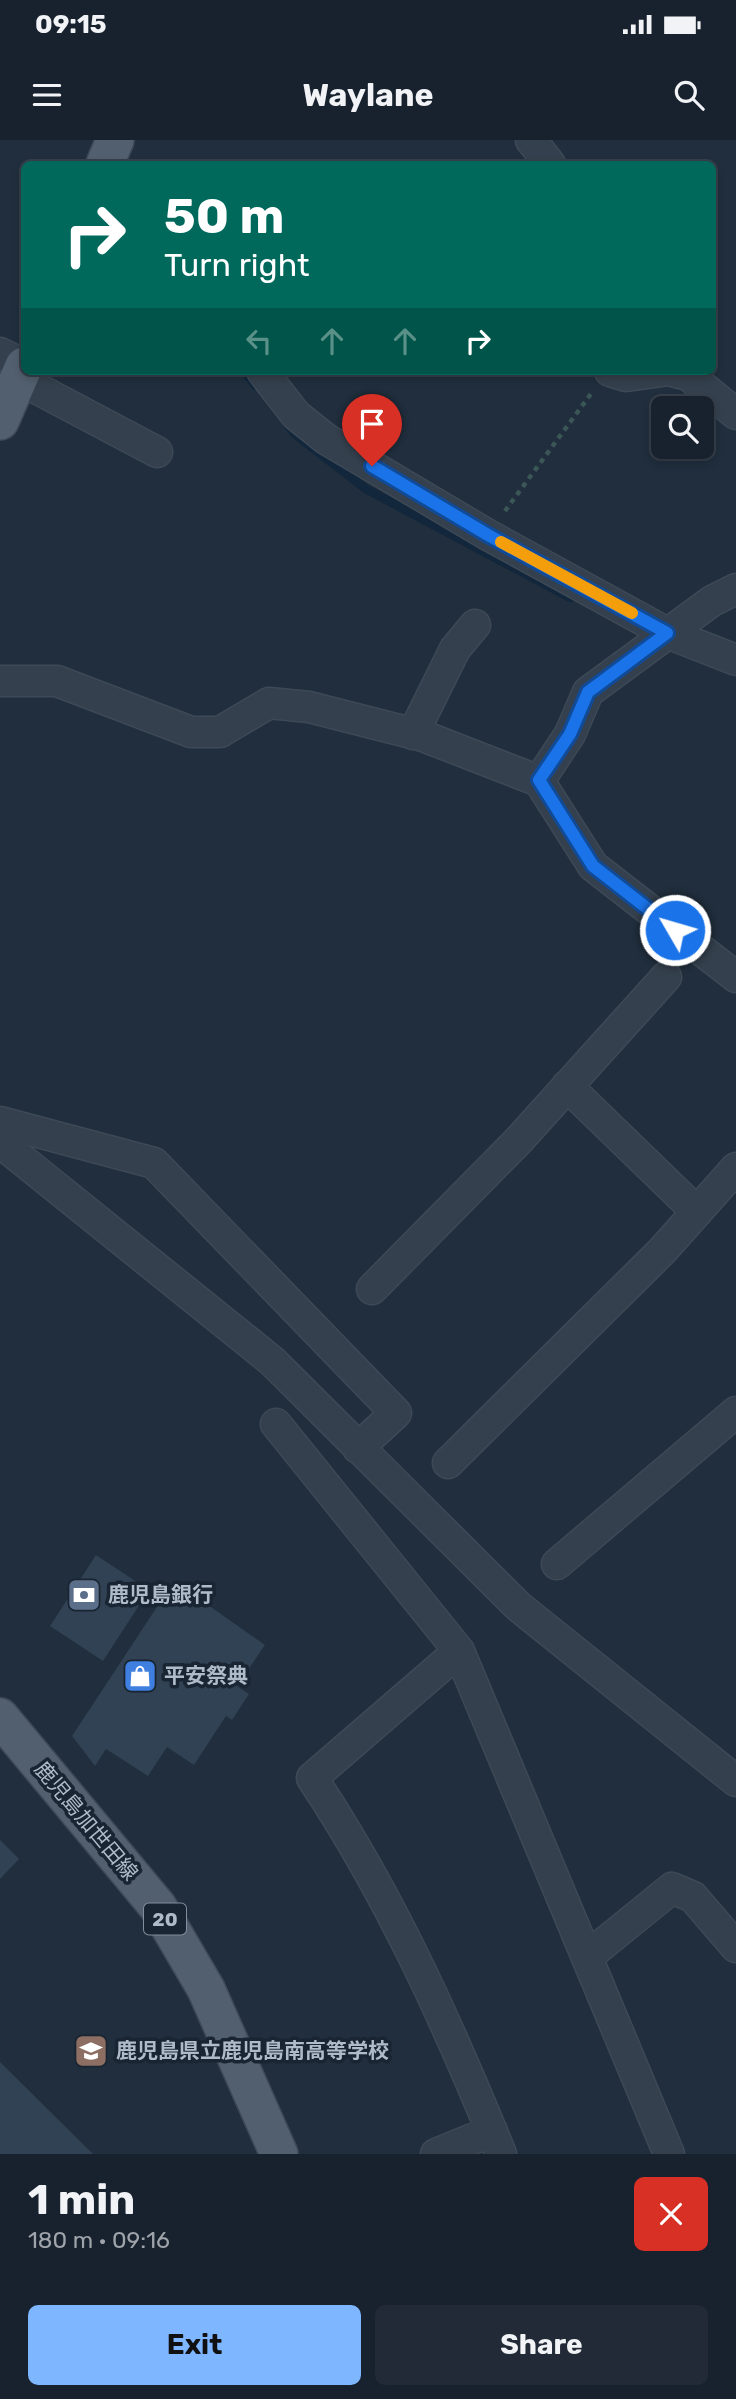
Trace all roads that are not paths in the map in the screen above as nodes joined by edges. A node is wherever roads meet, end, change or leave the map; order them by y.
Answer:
1 (531, 140) edge
2 (548, 161) edge
3 (17, 366) edge
4 (32, 375) edge
5 (265, 375) edge
6 (633, 375) edge
7 (688, 375) edge
8 (605, 376) edge
9 (736, 414) edge
10 (0, 421) edge
11 (158, 453) dead end
12 (736, 589) edge
13 (475, 625) dead end
14 (667, 633) junction
15 (736, 660) edge
16 (0, 681) edge
17 (413, 734) junction
18 (539, 780) junction
19 (666, 977) dead end
20 (736, 977) edge
21 (567, 1086) junction
22 (0, 1122) edge
23 (0, 1142) edge
24 (736, 1168) edge
25 (697, 1212) junction
26 (372, 1289) dead end
27 (735, 1414) edge
28 (276, 1424) dead end
29 (358, 1448) junction
30 (448, 1463) dead end
31 (557, 1564) dead end
32 (459, 1651) junction
33 (0, 1717) edge
34 (736, 1781) edge
35 (736, 1947) edge
36 (587, 1957) junction
37 (497, 2143) edge
38 (279, 2154) edge
39 (436, 2154) edge
40 (669, 2154) edge

1 - 2 street
3 - 10 main road
4 - 11 street
5 - 14 street
6 - 8 street
7 - 9 street
12 - 14 street
13 - 17 street
14 - 15 street
14 - 18 street
16 - 17 street
17 - 18 street
18 - 20 street
19 - 21 street
21 - 25 street
21 - 26 street
22 - 29 street
23 - 29 street
24 - 25 street
25 - 30 street
27 - 31 street
28 - 32 street
29 - 34 street
32 - 36 street
32 - 37 street
33 - 38 main road, 鹿児島加世田線 / 20
35 - 36 street
36 - 40 street
37 - 39 street

